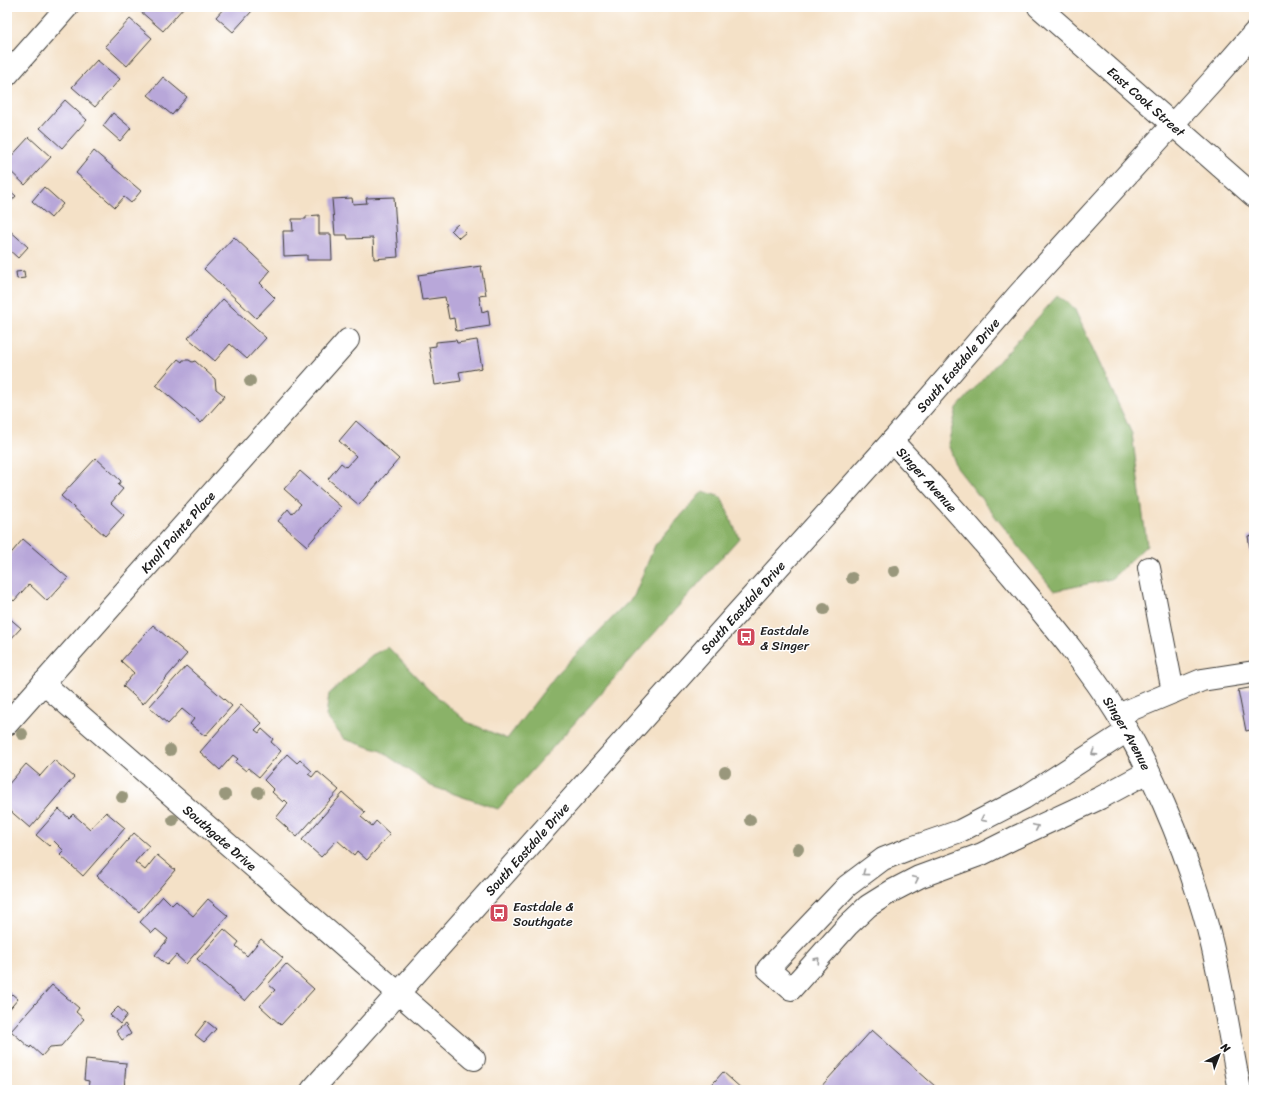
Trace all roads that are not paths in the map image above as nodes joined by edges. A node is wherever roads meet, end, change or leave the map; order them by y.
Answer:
1 (67, 7) edge
2 (1039, 7) edge
3 (1254, 33) edge
4 (7, 75) edge
5 (1172, 124) junction
6 (1254, 196) edge
7 (348, 340) dead end
8 (892, 441) junction
9 (1149, 568) dead end
10 (1254, 672) edge
11 (43, 683) junction
12 (1173, 692) junction
13 (1122, 723) junction
14 (7, 724) edge
15 (1148, 772) junction
16 (398, 992) junction
17 (474, 1059) dead end
18 (312, 1090) edge
19 (1240, 1090) edge

1 - 4 street
2 - 5 street, East Cook Street
3 - 5 street, South Eastdale Drive
5 - 6 street, East Cook Street
5 - 8 street, South Eastdale Drive
7 - 11 street, Knoll Pointe Place
8 - 13 street, Singer Avenue
8 - 16 street, South Eastdale Drive
9 - 12 street
10 - 12 street
11 - 14 street, Knoll Pointe Place
11 - 16 street, Southgate Drive
12 - 13 street
13 - 15 street, Singer Avenue
13 -> 15 street
15 - 19 street, Singer Avenue
16 - 17 street, Southgate Drive
16 - 18 street, South Eastdale Drive

